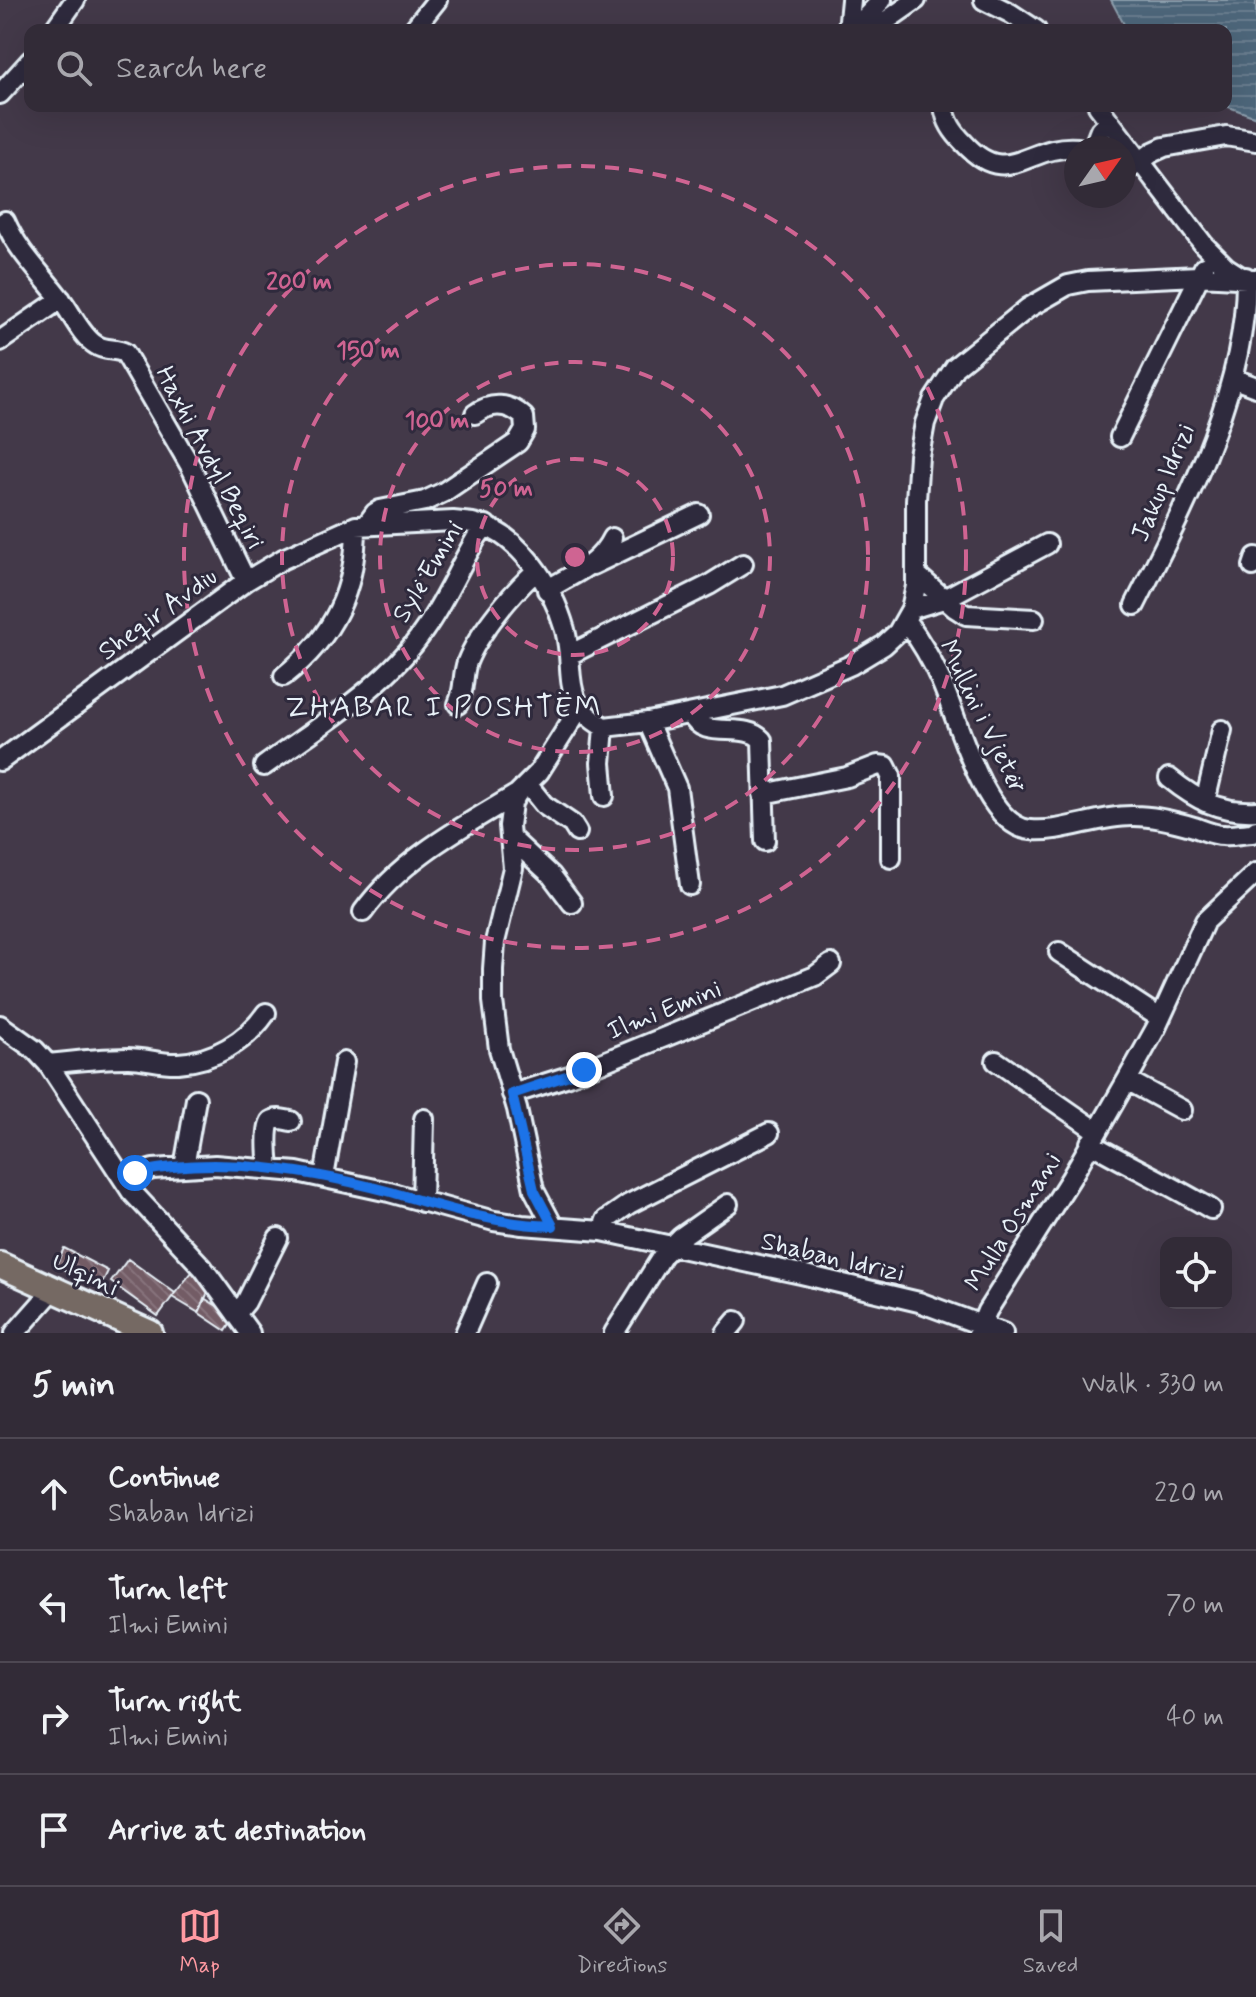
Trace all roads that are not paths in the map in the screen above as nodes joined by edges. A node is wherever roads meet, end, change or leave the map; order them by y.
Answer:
1 (75, 0) edge
2 (437, 0) edge
3 (851, 0) edge
4 (882, 0) edge
5 (916, 0) edge
6 (984, 0) edge
7 (58, 24) edge
8 (418, 24) edge
9 (852, 24) edge
10 (855, 24) edge
11 (875, 24) edge
12 (1027, 24) edge
13 (24, 68) edge
14 (0, 94) edge
15 (945, 112) edge
16 (1102, 112) edge
17 (1110, 122) junction
18 (1098, 136) edge
19 (1117, 136) edge
20 (1256, 141) edge
21 (1064, 147) edge
22 (1136, 162) edge
23 (1136, 168) edge
24 (5, 221) dead end
25 (1204, 245) junction
26 (1199, 276) junction
27 (1247, 277) edge
28 (61, 299) junction
29 (0, 341) edge
30 (1232, 378) junction
31 (1256, 387) edge
32 (475, 414) dead end
33 (1120, 437) dead end
34 (699, 514) dead end
35 (362, 525) junction
36 (486, 525) junction
37 (612, 538) dead end
38 (1047, 544) dead end
39 (743, 564) dead end
40 (593, 565) junction
41 (535, 572) junction
42 (916, 574) junction
43 (246, 581) junction
44 (547, 590) junction
45 (944, 599) junction
46 (1135, 605) dead end
47 (908, 615) junction
48 (1034, 619) dead end
49 (569, 655) junction
50 (284, 676) dead end
51 (458, 704) dead end
52 (579, 709) junction
53 (691, 714) junction
54 (648, 722) junction
55 (604, 727) junction
56 (1222, 730) dead end
57 (0, 761) edge
58 (264, 766) dead end
59 (1169, 778) dead end
60 (523, 789) junction
61 (763, 794) junction
62 (604, 796) dead end
63 (1205, 802) junction
64 (1256, 811) edge
65 (577, 832) dead end
66 (1255, 833) edge
67 (511, 838) junction
68 (765, 841) dead end
69 (891, 858) dead end
70 (1256, 873) edge
71 (690, 885) dead end
72 (572, 903) dead end
73 (363, 912) dead end
74 (1064, 951) dead end
75 (831, 964) dead end
76 (266, 1013) dead end
77 (1163, 1013) junction
78 (0, 1025) edge
79 (996, 1061) dead end
80 (344, 1062) dead end
81 (48, 1064) junction
82 (1127, 1080) junction
83 (512, 1094) junction
84 (196, 1099) dead end
85 (1182, 1110) dead end
86 (424, 1119) dead end
87 (291, 1121) dead end
88 (769, 1133) dead end
89 (1094, 1137) junction
90 (184, 1167) junction
91 (269, 1168) junction
92 (324, 1177) junction
93 (123, 1178) junction
94 (422, 1202) junction
95 (728, 1204) dead end
96 (1211, 1209) dead end
97 (553, 1226) junction
98 (602, 1231) junction
99 (278, 1238) dead end
100 (672, 1245) junction
101 (0, 1265) edge
102 (487, 1283) dead end
103 (54, 1289) junction
104 (236, 1314) junction
105 (979, 1330) edge
106 (15, 1333) edge
107 (150, 1333) edge
108 (250, 1333) edge
109 (465, 1333) edge
110 (614, 1333) edge
111 (1003, 1333) edge

1 - 7 street
2 - 8 street
3 - 9 street
4 - 10 street
5 - 11 street
6 - 12 street
13 - 14 street
15 - 21 street
16 - 17 street
17 - 18 street
17 - 19 street
20 - 22 street
23 - 25 street
24 - 28 street, Haxhi Avdyl Beqiri
25 - 26 street
25 - 27 street
26 - 27 street
26 - 33 street
26 - 42 street
27 - 30 street, Jakup Idrizi
28 - 29 street
28 - 43 street, Haxhi Avdyl Beqiri
30 - 31 street
30 - 46 street, Jakup Idrizi
32 - 35 street, Sheqir Avdiu
34 - 40 street
35 - 36 street, Sheqir Avdiu
35 - 43 street, Sheqir Avdiu
35 - 50 street
36 - 41 street
36 - 58 street, Sylë Emini
37 - 40 street
38 - 45 street
39 - 49 street
40 - 44 street
41 - 44 street
41 - 51 street
42 - 45 street
42 - 47 street
43 - 57 street, Sheqir Avdiu
44 - 49 street
45 - 47 street
45 - 48 street
47 - 53 street
47 - 66 street, Mullini i Vjetër
49 - 52 street
52 - 55 street
52 - 60 street
53 - 54 street
53 - 61 street
54 - 55 street
54 - 71 street
55 - 62 street
56 - 63 street
59 - 63 street
60 - 65 street
60 - 67 street
60 - 73 street
61 - 68 street
61 - 69 street
63 - 64 street
67 - 72 street
67 - 83 street
70 - 77 street, Mulla Osmani
74 - 77 street
75 - 83 street, Ilmi Emini
76 - 81 street
77 - 82 street, Mulla Osmani
78 - 81 street
79 - 89 street
80 - 92 street
81 - 93 street
82 - 85 street
82 - 89 street, Mulla Osmani
83 - 97 street
84 - 90 street
86 - 94 street
87 - 91 street
88 - 98 street
89 - 96 street, Mulla Osmani
89 - 105 street, Mulla Osmani
90 - 91 street, Shaban Idrizi
90 - 93 street, Shaban Idrizi
91 - 92 street, Shaban Idrizi
92 - 94 street, Shaban Idrizi
93 - 104 street
94 - 97 street, Shaban Idrizi
95 - 100 street
97 - 98 street, Shaban Idrizi
98 - 100 street, Shaban Idrizi
99 - 104 street
100 - 105 street, Shaban Idrizi
100 - 110 street
101 - 103 main road, Ulqini
102 - 109 street
103 - 106 street
103 - 107 main road, Ulqini
104 - 108 street
105 - 111 street, Shaban Idrizi

